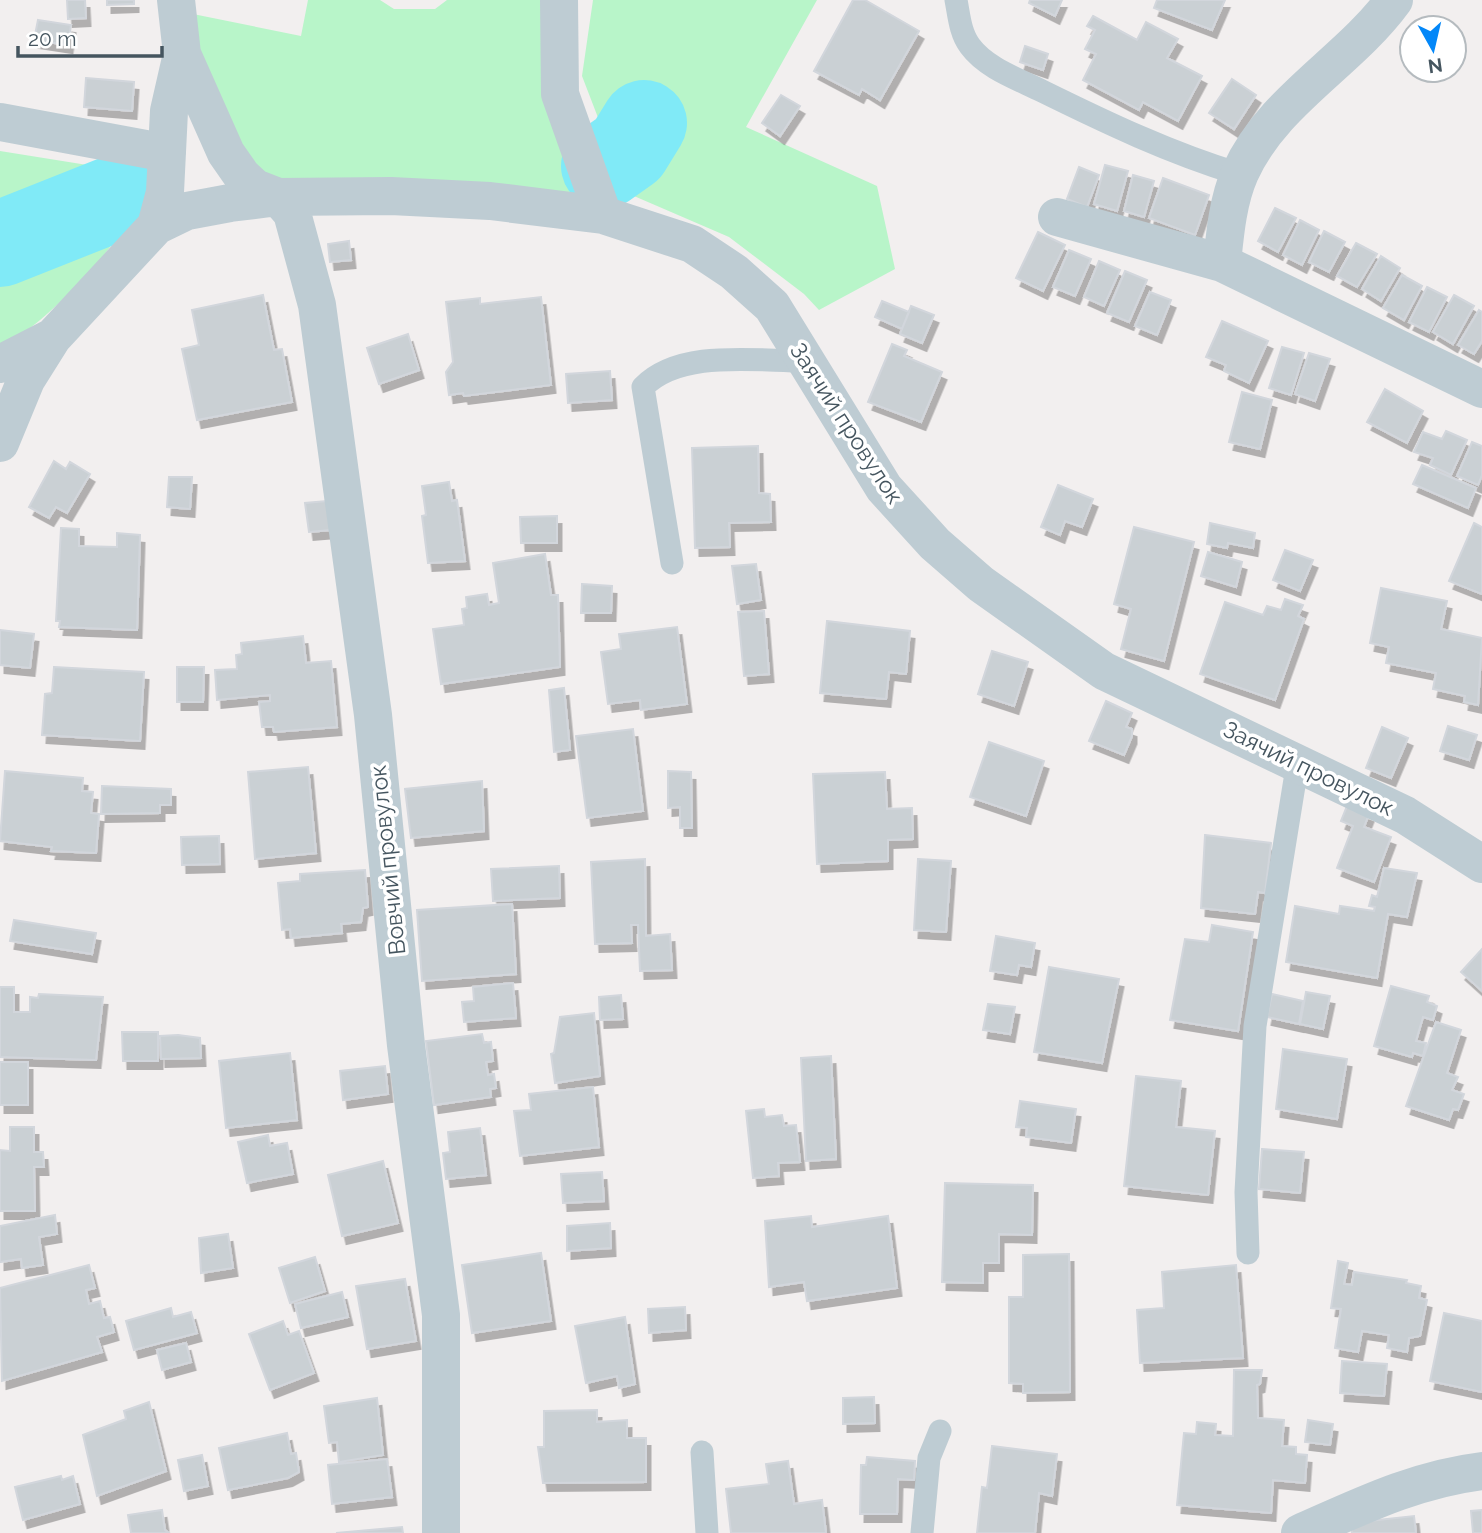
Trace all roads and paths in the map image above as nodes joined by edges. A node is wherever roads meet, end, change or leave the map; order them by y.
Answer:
1 (176, 0) edge
2 (559, 0) edge
3 (956, 0) edge
4 (1394, 0) edge
5 (182, 54) junction
6 (0, 122) edge
7 (167, 153) junction
8 (1239, 174) junction
9 (278, 197) junction
10 (603, 215) junction
11 (1057, 218) dead end
12 (156, 226) junction
13 (1222, 263) junction
14 (52, 337) junction
15 (804, 361) junction
16 (0, 363) edge
17 (1482, 388) edge
18 (0, 443) edge
19 (672, 563) dead end
20 (1298, 761) junction
21 (1482, 864) edge
22 (1248, 1252) dead end
23 (940, 1431) dead end
24 (702, 1451) dead end
25 (1482, 1471) edge
26 (441, 1533) edge
27 (707, 1533) edge
28 (922, 1533) edge
29 (1300, 1533) edge

1 - 5 street
2 - 10 street
3 - 8 lane
4 - 8 street
5 - 7 street
5 - 9 street
6 - 7 street
7 - 12 street
8 - 13 street
9 - 10 street, Заячий провулок
9 - 12 street, Заячий провулок
9 - 26 street, Вовчий провулок
10 - 15 street, Заячий провулок
11 - 13 street
12 - 14 street
13 - 17 street
14 - 16 street
14 - 18 street
15 - 19 lane
15 - 20 street, Заячий провулок
20 - 21 street, Заячий провулок
20 - 22 lane
23 - 28 lane
24 - 27 lane
25 - 29 street

